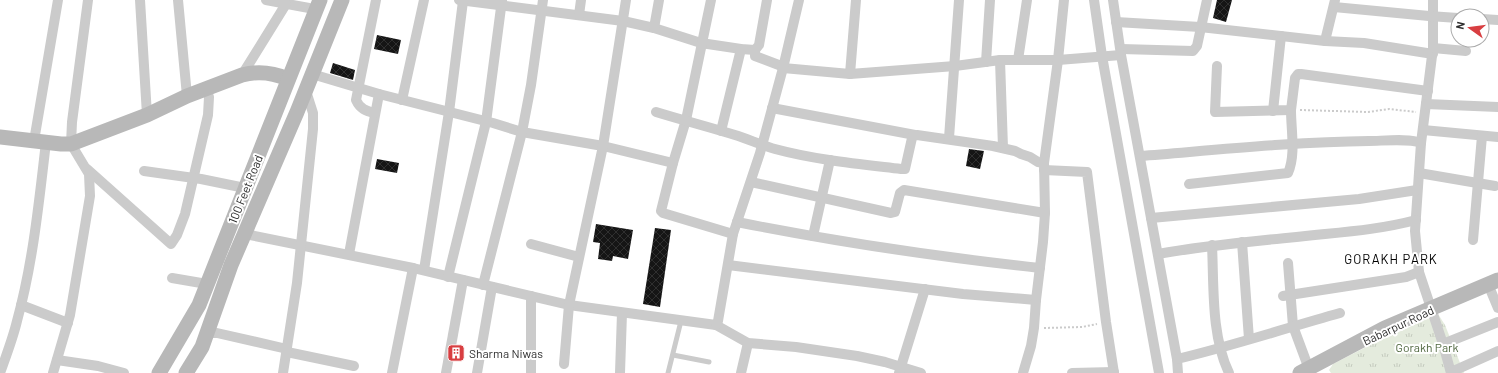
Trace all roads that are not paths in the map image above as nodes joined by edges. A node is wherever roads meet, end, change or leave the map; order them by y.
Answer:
1 (58, 0) edge
2 (88, 0) edge
3 (140, 0) edge
4 (178, 0) edge
5 (266, 0) edge
6 (342, 0) edge
7 (376, 0) edge
8 (424, 0) edge
9 (461, 0) edge
10 (581, 0) edge
11 (626, 0) edge
12 (659, 0) edge
13 (711, 0) edge
14 (767, 0) edge
15 (799, 0) edge
16 (856, 0) edge
17 (958, 0) edge
18 (990, 0) edge
19 (1027, 0) edge
20 (1064, 0) edge
21 (1094, 0) edge
22 (1113, 0) edge
23 (1207, 0) edge
24 (1433, 0) edge
25 (502, 2) edge
26 (1335, 3) edge
27 (286, 4) junction
28 (543, 5) edge
29 (318, 6) edge
30 (579, 15) junction
31 (1433, 16) junction
32 (1450, 17) edge
33 (623, 21) junction
34 (1116, 22) junction
35 (1200, 27) junction
36 (654, 28) junction
37 (1281, 36) junction
38 (1325, 41) junction
39 (701, 43) junction
40 (741, 49) junction
41 (756, 50) junction
42 (1433, 51) junction
43 (1466, 51) dead end
44 (1121, 52) junction
45 (1102, 56) junction
46 (1000, 60) junction
47 (1018, 60) junction
48 (1058, 60) junction
49 (986, 62) junction
50 (955, 66) junction
51 (1217, 66) dead end
52 (783, 68) junction
53 (312, 74) junction
54 (850, 74) junction
55 (242, 75) junction
56 (288, 79) junction
57 (358, 88) junction
58 (206, 89) junction
59 (306, 91) junction
60 (1428, 91) junction
61 (379, 94) junction
62 (187, 96) junction
63 (402, 100) junction
64 (772, 108) junction
65 (1426, 108) junction
66 (1498, 108) edge
67 (1291, 110) junction
68 (1273, 111) junction
69 (449, 112) junction
70 (656, 112) dead end
71 (375, 113) junction
72 (147, 115) junction
73 (686, 120) junction
74 (486, 122) junction
75 (1423, 130) junction
76 (721, 131) junction
77 (522, 132) junction
78 (914, 135) junction
79 (1482, 136) junction
80 (0, 137) edge
81 (950, 138) junction
82 (1498, 138) edge
83 (40, 142) junction
84 (1421, 143) junction
85 (71, 144) junction
86 (1292, 145) junction
87 (603, 146) junction
88 (762, 146) junction
89 (1003, 148) junction
90 (1140, 156) junction
91 (830, 160) junction
92 (673, 163) junction
93 (1044, 167) junction
94 (86, 168) junction
95 (144, 171) dead end
96 (1419, 173) junction
97 (193, 178) junction
98 (751, 182) junction
99 (1478, 183) junction
100 (1189, 184) dead end
101 (1495, 186) dead end
102 (245, 188) junction
103 (1417, 190) junction
104 (821, 198) junction
105 (1045, 213) junction
106 (1151, 218) junction
107 (1416, 220) junction
108 (737, 222) junction
109 (245, 234) junction
110 (734, 234) junction
111 (813, 236) junction
112 (1473, 240) dead end
113 (1242, 242) junction
114 (531, 244) dead end
115 (301, 245) junction
116 (1212, 245) junction
117 (349, 254) junction
118 (1158, 254) junction
119 (579, 256) junction
120 (1288, 263) dead end
121 (728, 265) junction
122 (413, 268) junction
123 (1040, 268) junction
124 (424, 270) junction
125 (1419, 272) junction
126 (448, 276) junction
127 (172, 278) dead end
128 (463, 280) junction
129 (1493, 282) edge
130 (207, 284) junction
131 (487, 286) junction
132 (925, 289) junction
133 (1287, 295) junction
134 (530, 296) junction
135 (1036, 300) junction
136 (21, 305) junction
137 (569, 305) junction
138 (1498, 308) edge
139 (1430, 309) junction
140 (622, 313) junction
141 (1340, 313) dead end
142 (681, 321) junction
143 (1498, 322) edge
144 (68, 323) junction
145 (716, 325) junction
146 (1293, 326) junction
147 (207, 333) junction
148 (1249, 339) junction
149 (748, 343) junction
150 (1443, 344) junction
151 (1220, 349) junction
152 (287, 350) junction
153 (1498, 351) edge
154 (673, 355) junction
155 (1177, 359) junction
156 (57, 360) junction
157 (709, 362) dead end
158 (564, 364) dead end
159 (354, 366) dead end
160 (900, 370) edge
161 (1304, 371) edge
162 (1114, 372) edge
163 (1451, 372) edge
164 (0, 373) edge
165 (53, 373) edge
166 (124, 373) edge
167 (159, 373) edge
168 (186, 373) edge
169 (283, 373) edge
170 (392, 373) edge
171 (446, 373) edge
172 (478, 373) edge
173 (531, 373) edge
174 (620, 373) edge
175 (668, 373) edge
176 (741, 373) edge
177 (921, 373) edge
178 (1023, 373) edge
179 (1072, 373) edge
180 (1159, 373) edge
181 (1178, 373) edge
182 (1229, 373) edge

1 - 83 street
2 - 85 street
3 - 72 street
4 - 62 street
5 - 27 street
6 - 53 main road, 100 Feet Road
7 - 57 street
8 - 63 street
9 - 25 street
9 - 69 street
10 - 30 street
11 - 33 street
12 - 36 street
13 - 39 street
14 - 41 street
15 - 52 street
16 - 54 street
17 - 50 street
18 - 49 street
19 - 47 street
20 - 48 street
21 - 45 street
22 - 34 street
23 - 35 street
24 - 31 street
25 - 28 street
25 - 74 street
26 - 31 street
26 - 38 street
27 - 29 street
27 - 55 street
28 - 30 street
28 - 77 street
29 - 56 main road, 100 Feet Road
30 - 33 street
31 - 32 street
31 - 42 street
33 - 36 street
33 - 87 street
34 - 35 street
34 - 44 street
35 - 37 street
35 - 44 street
36 - 39 street
37 - 38 street
37 - 68 street
38 - 42 street
39 - 40 street
39 - 73 street
40 - 41 street
40 - 76 street
41 - 52 street
42 - 43 street
42 - 60 street
44 - 45 street
44 - 90 street
45 - 48 street
45 - 180 street
46 - 47 street
46 - 49 street
46 - 89 street
47 - 48 street
48 - 93 street
49 - 50 street
50 - 54 street
50 - 81 street
51 - 68 street
52 - 54 street
52 - 64 street
53 - 57 street
53 - 59 main road, 100 Feet Road
55 - 56 main road
55 - 58 main road
56 - 102 main road, 100 Feet Road
57 - 61 street
57 - 71 street
58 - 62 main road
58 - 97 street
59 - 109 main road, 100 Feet Road
59 - 115 street
60 - 65 street
60 - 67 street
61 - 63 street
61 - 71 street
62 - 72 main road
63 - 69 street
64 - 78 street
64 - 88 street
65 - 66 street
65 - 75 street
67 - 68 street
67 - 86 street
69 - 74 street
69 - 124 street
70 - 73 street
71 - 117 street
72 - 85 main road
73 - 76 street
73 - 92 street
74 - 77 street
74 - 126 street
75 - 79 street
75 - 84 street
76 - 88 street
77 - 87 street
77 - 131 street
78 - 81 street
78 - 91 street
79 - 82 street
79 - 99 street
80 - 83 main road
81 - 89 street
83 - 85 main road
83 - 136 street
84 - 86 street
84 - 96 street
85 - 94 street
86 - 90 street
86 - 100 street
87 - 92 street
87 - 119 street
88 - 91 street
88 - 98 street
89 - 93 street
90 - 106 street
91 - 104 street
92 - 110 street
93 - 105 street
93 - 162 street
94 - 97 street
94 - 144 street
95 - 97 street
96 - 99 street
96 - 103 street
97 - 102 street
98 - 104 street
98 - 108 street
99 - 101 street
99 - 112 street
102 - 130 main road, 100 Feet Road
103 - 106 street
103 - 107 street
104 - 105 street
104 - 111 street
105 - 123 street
106 - 118 street
107 - 113 street
107 - 125 street
108 - 110 street
108 - 111 street
109 - 115 street
109 - 147 main road, 100 Feet Road
110 - 121 street
111 - 123 street
113 - 116 street
113 - 148 street
114 - 119 street
115 - 117 street
115 - 152 street
116 - 118 street
116 - 151 street
117 - 122 street
118 - 155 street
119 - 137 street
120 - 133 street
121 - 132 street
121 - 145 street
122 - 124 street
122 - 170 street
123 - 135 street
124 - 126 street
125 - 133 street
125 - 139 street
126 - 128 street
127 - 130 street
128 - 131 street
128 - 171 street
129 - 138 street
129 - 139 main road, Babarpur Road
130 - 167 main road, 100 Feet Road
131 - 134 street
131 - 172 street
132 - 135 street
132 - 160 street
133 - 146 street
134 - 137 street
134 - 173 street
135 - 178 street
136 - 144 street
136 - 164 street
137 - 140 street
137 - 158 street
139 - 150 street
139 - 161 main road, Babarpur Road
140 - 142 street
140 - 174 street
141 - 146 street
142 - 145 street
142 - 154 lane
143 - 150 street
144 - 156 street
145 - 149 street
146 - 148 street
146 - 161 street
147 - 152 street
147 - 168 main road, 100 Feet Road
148 - 151 street
149 - 160 street
149 - 176 street
150 - 163 street
151 - 155 street
151 - 182 street
152 - 159 street
152 - 169 street
153 - 163 street
154 - 157 lane
154 - 175 lane
155 - 181 street
156 - 165 street
156 - 166 street
160 - 177 street
162 - 179 street

